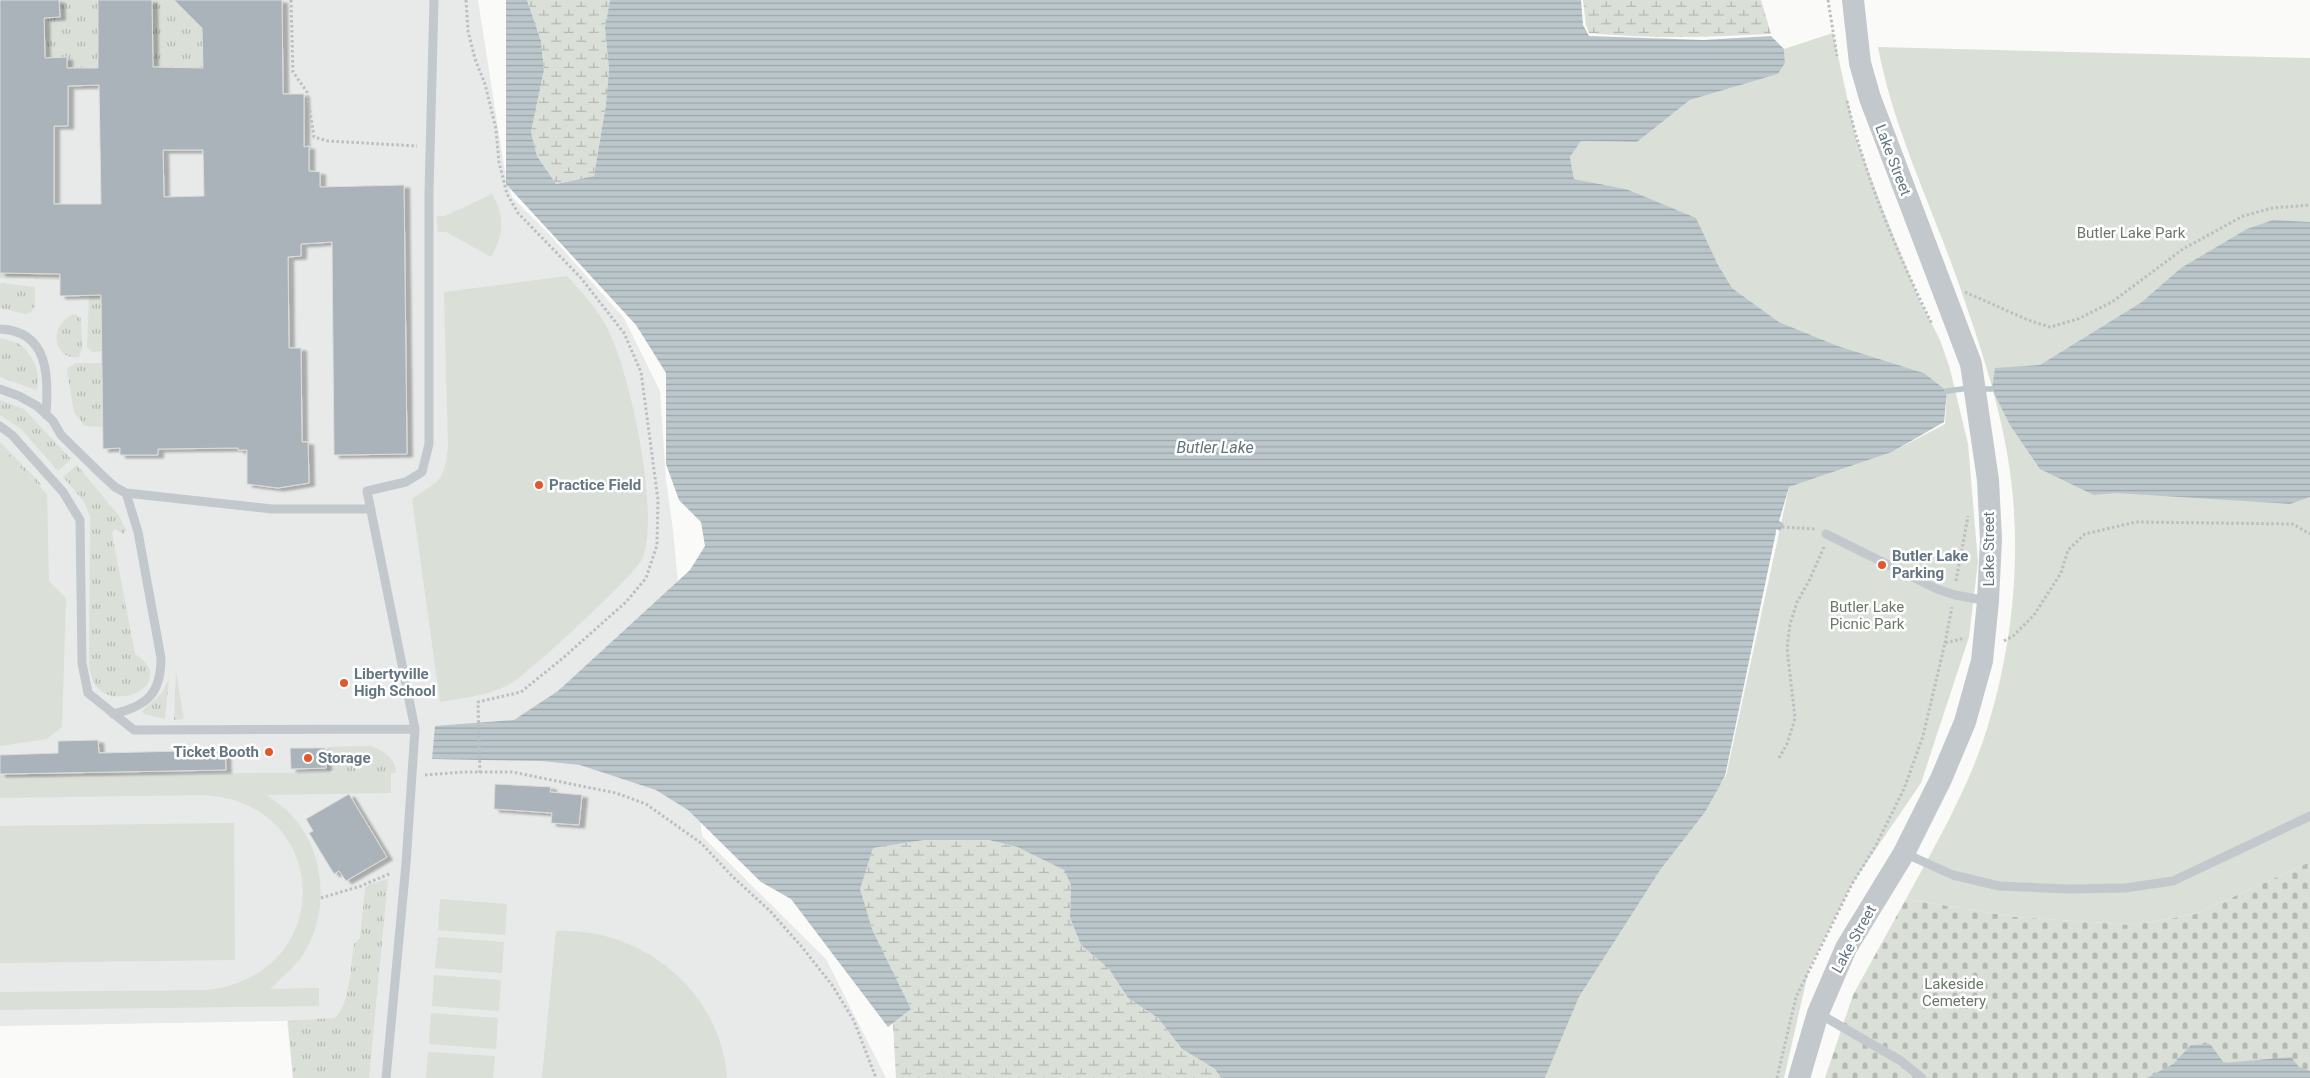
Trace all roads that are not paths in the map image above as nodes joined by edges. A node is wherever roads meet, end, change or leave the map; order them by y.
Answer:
1 (434, 0) edge
2 (1853, 0) edge
3 (0, 329) edge
4 (0, 389) edge
5 (46, 415) junction
6 (0, 426) edge
7 (126, 493) junction
8 (372, 509) junction
9 (1826, 534) road end
10 (1988, 601) junction
11 (113, 714) junction
12 (415, 729) junction
13 (2310, 816) edge
14 (1904, 853) junction
15 (1818, 1013) junction
16 (386, 1078) edge
17 (1799, 1078) edge
18 (1922, 1078) edge

1 - 8 lane
2 - 10 street, Lake Street
3 - 5 lane
4 - 5 lane
5 - 7 lane
6 - 11 lane
7 - 8 lane
7 - 11 lane
8 - 12 lane
9 - 10 lane
10 - 14 street, Lake Street
11 - 12 lane
12 - 16 lane
13 - 14 lane
14 - 15 street, Lake Street
15 - 17 street, Lake Street
15 - 18 lane

